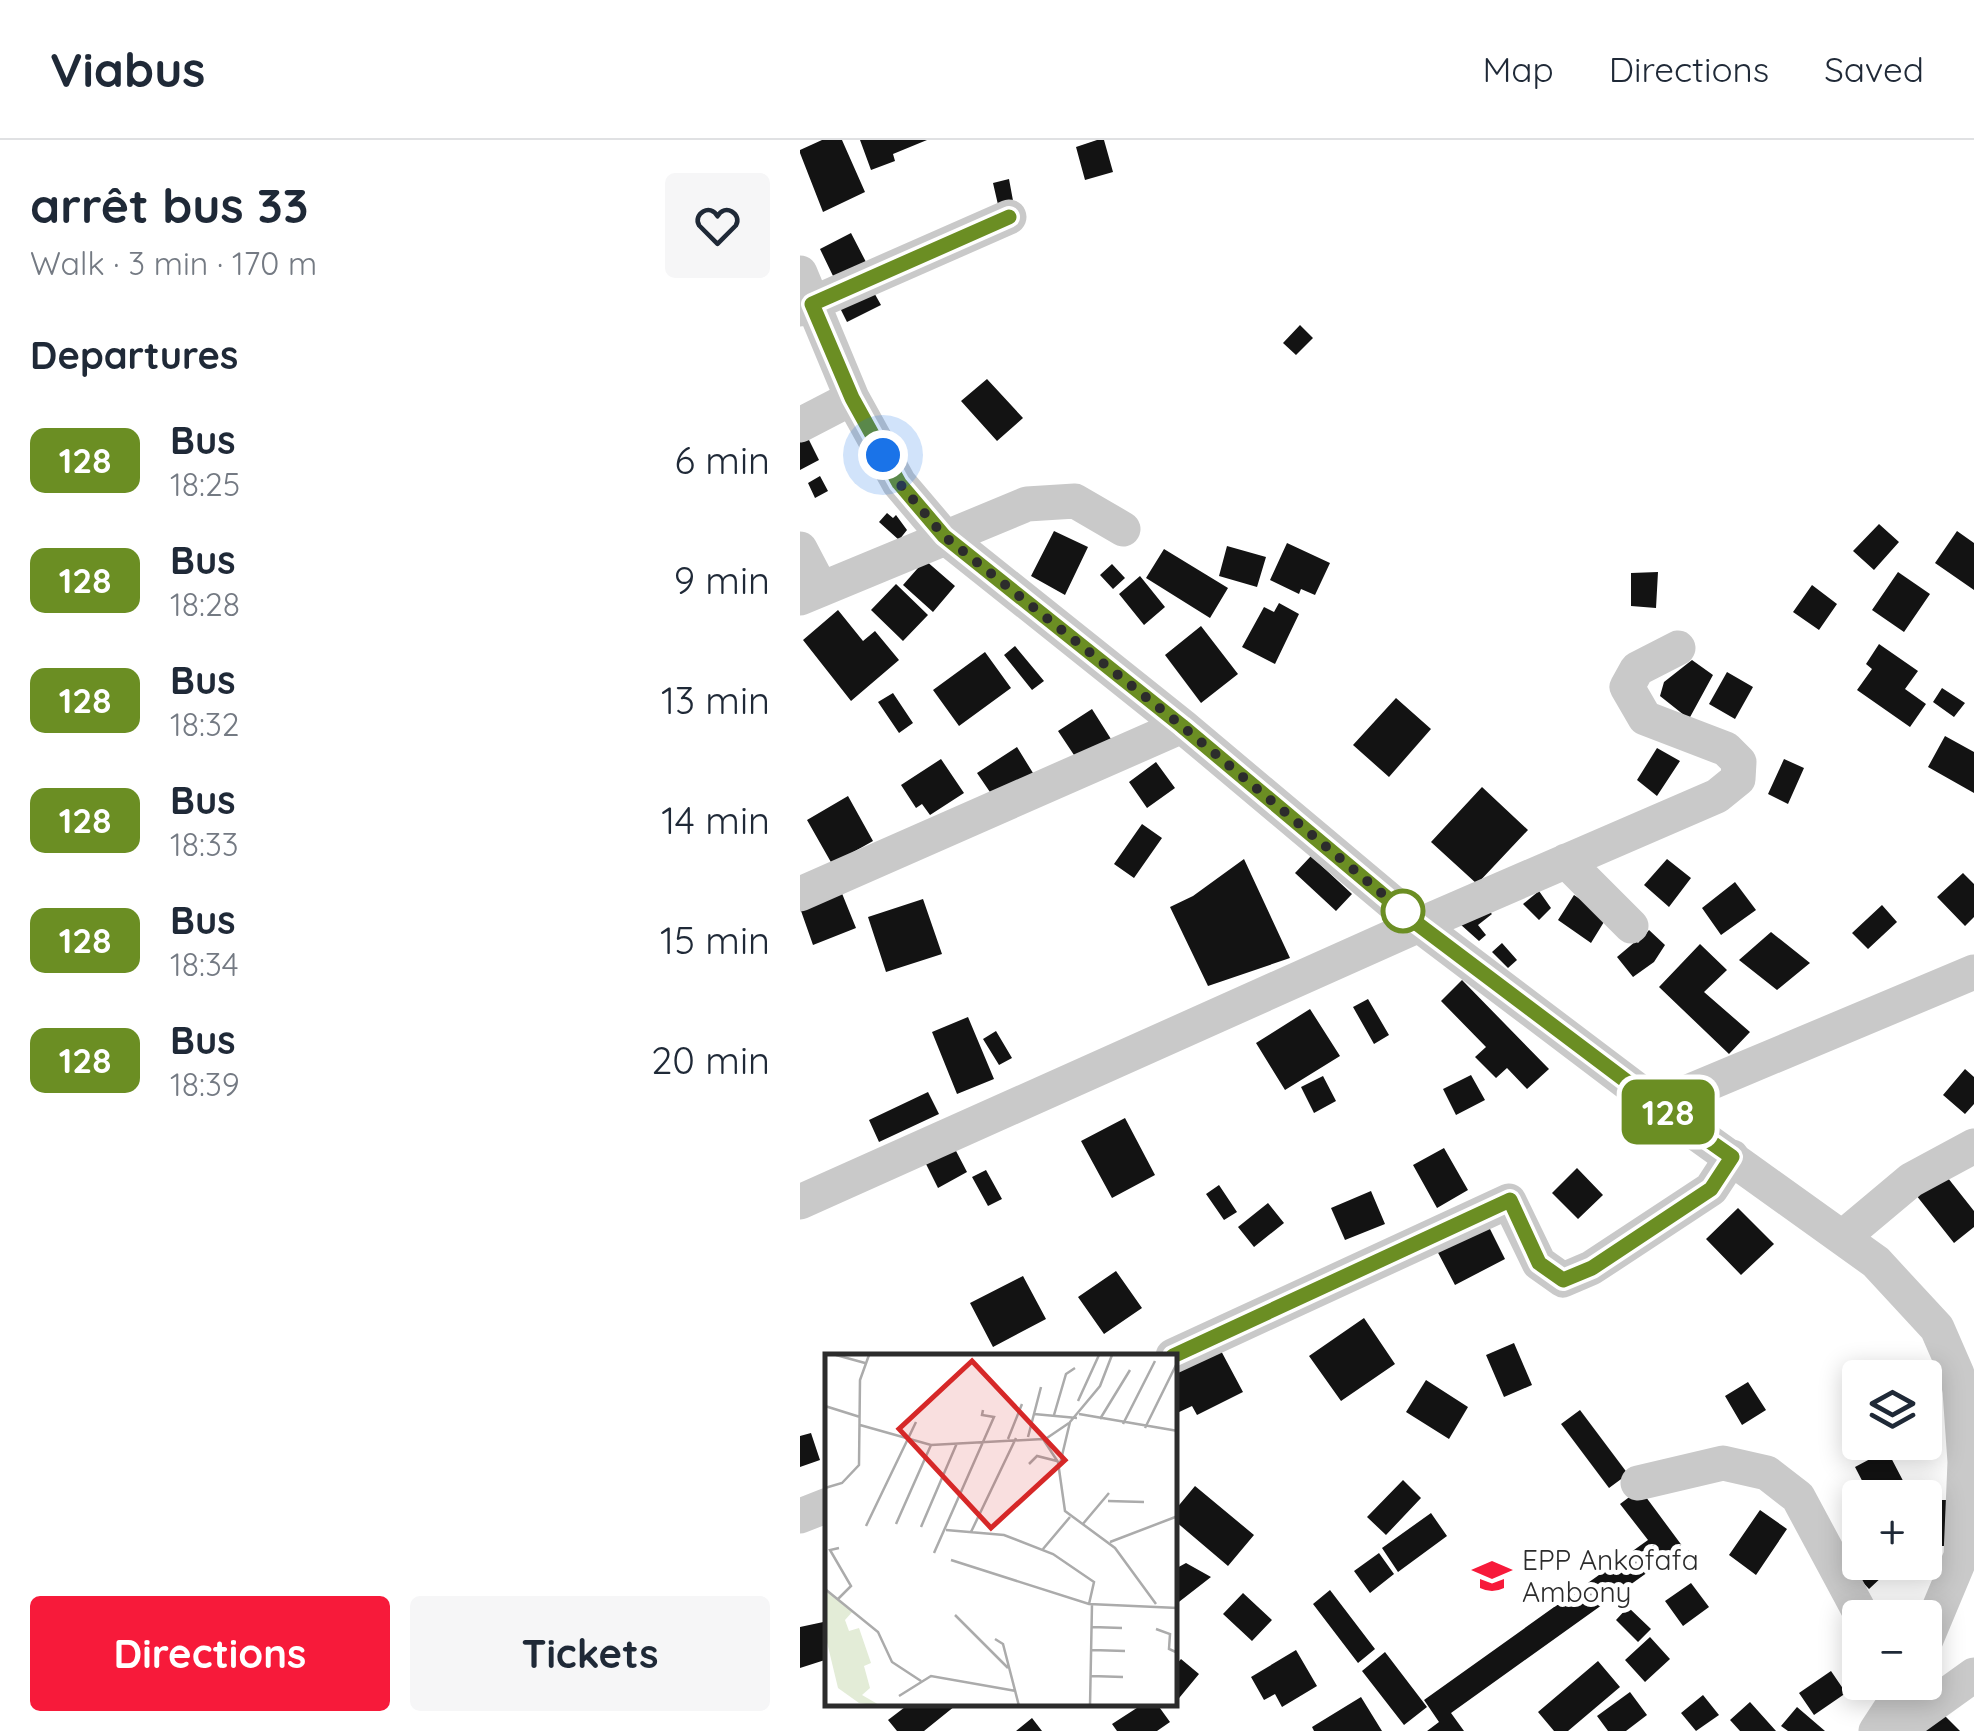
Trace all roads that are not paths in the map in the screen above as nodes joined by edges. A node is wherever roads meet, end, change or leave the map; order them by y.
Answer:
1 (1009, 217) dead end
2 (804, 296) edge
3 (852, 398) junction
4 (800, 424) edge
5 (1123, 529) dead end
6 (944, 536) junction
7 (800, 549) edge
8 (811, 594) edge
9 (1678, 648) dead end
10 (1182, 726) junction
11 (1566, 862) junction
12 (800, 894) edge
13 (1419, 925) junction
14 (1631, 926) dead end
15 (1974, 972) edge
16 (1658, 1105) junction
17 (1974, 1146) edge
18 (1732, 1157) junction
19 (800, 1202) edge
20 (1844, 1238) junction
21 (1177, 1354) edge
22 (1967, 1392) edge
23 (1638, 1483) dead end
24 (825, 1505) edge
25 (800, 1516) edge
26 (1853, 1600) edge
27 (1942, 1601) edge
28 (1974, 1675) edge
29 (1895, 1700) edge
30 (1876, 1731) edge
31 (1896, 1731) edge

1 - 2 street
2 - 3 street
3 - 4 street
3 - 6 street
5 - 6 street
6 - 8 street
6 - 10 street
7 - 8 street
9 - 11 street
10 - 12 street
10 - 13 street
11 - 13 street
11 - 14 street
13 - 16 street
13 - 19 street
15 - 16 street
16 - 18 street
17 - 20 street
18 - 20 street
18 - 21 street
20 - 22 street
22 - 27 street
23 - 26 street
24 - 25 street
28 - 31 street
29 - 30 street

